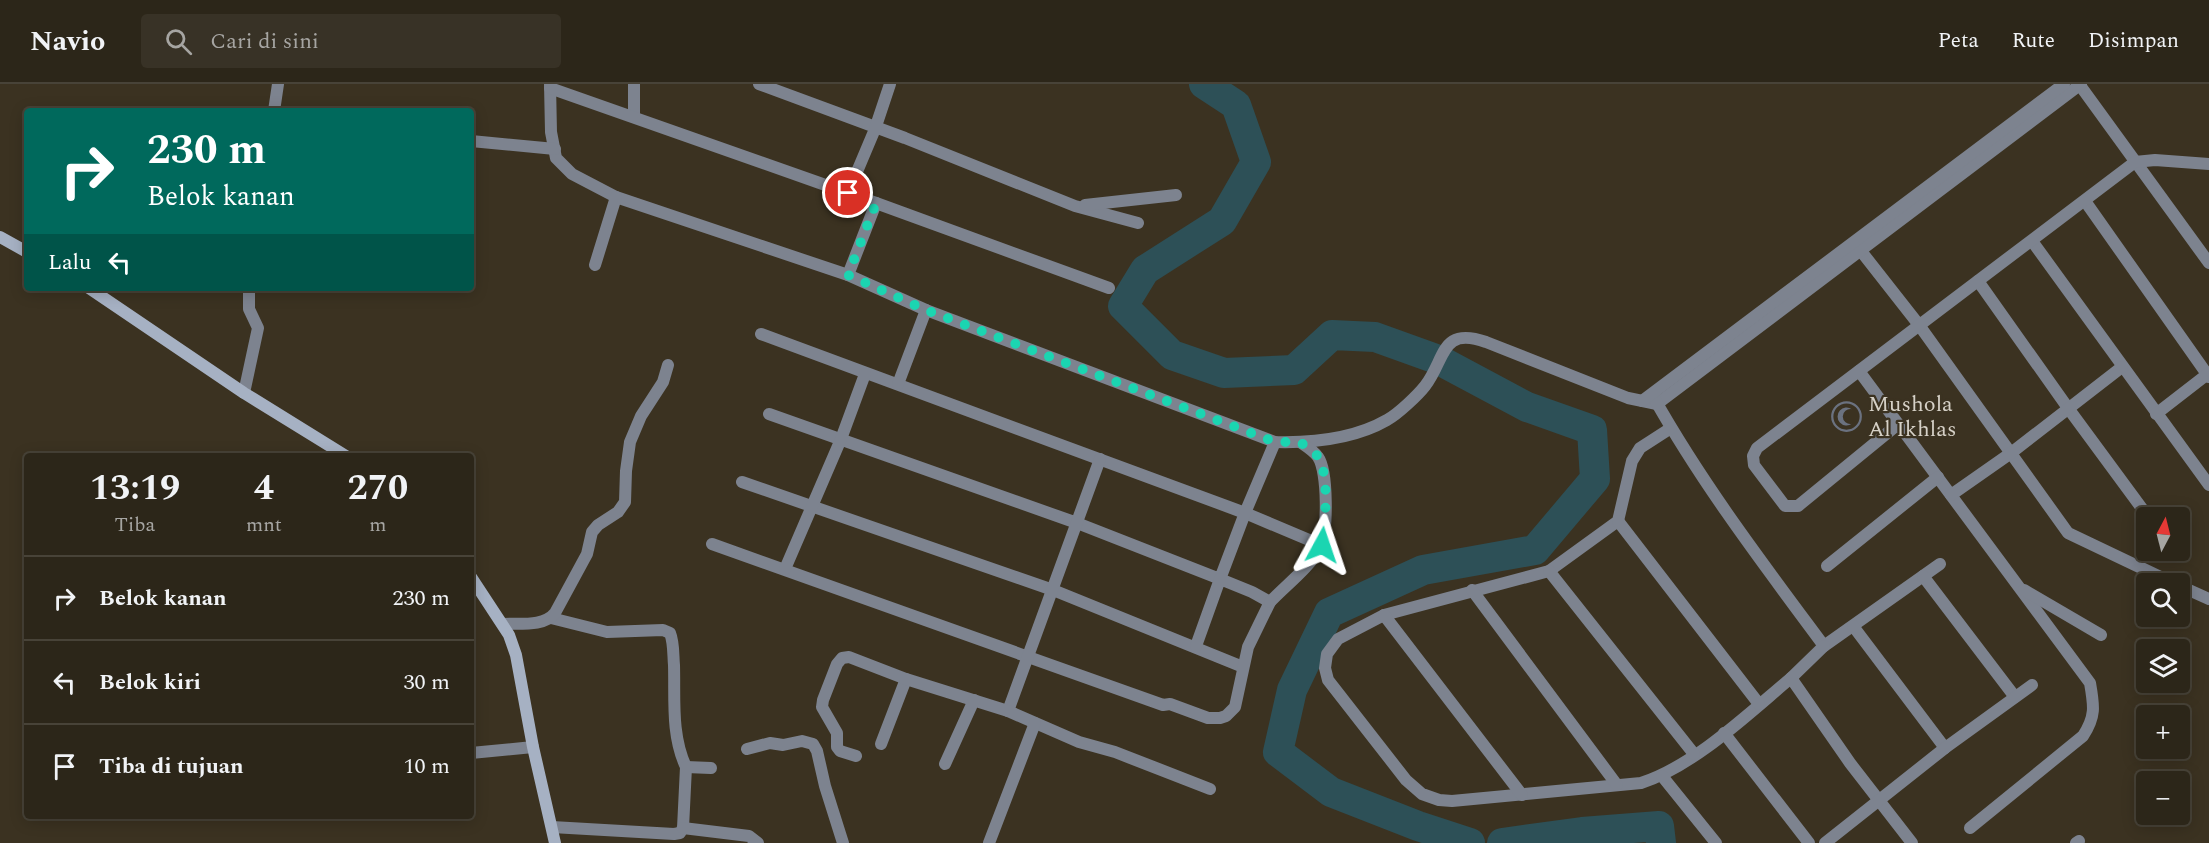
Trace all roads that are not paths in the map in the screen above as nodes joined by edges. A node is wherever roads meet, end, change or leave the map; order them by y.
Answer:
1 (278, 84) edge
2 (634, 84) edge
3 (759, 84) edge
4 (890, 84) edge
5 (2064, 84) edge
6 (2080, 84) edge
7 (550, 86) edge
8 (274, 108) edge
9 (634, 116) junction
10 (874, 129) junction
11 (474, 141) edge
12 (555, 149) junction
13 (2135, 162) junction
14 (2209, 164) edge
15 (848, 193) junction
16 (1176, 195) dead end
17 (616, 197) junction
18 (2085, 201) junction
19 (876, 203) junction
20 (1075, 206) junction
21 (1138, 223) dead end
22 (0, 237) edge
23 (2032, 241) junction
24 (1858, 247) junction
25 (24, 250) edge
26 (2209, 263) edge
27 (595, 265) dead end
28 (848, 275) junction
29 (1978, 281) junction
30 (1109, 288) dead end
31 (93, 291) edge
32 (249, 291) edge
33 (926, 310) junction
34 (1919, 326) junction
35 (761, 334) dead end
36 (668, 365) dead end
37 (2122, 367) junction
38 (1858, 371) junction
39 (865, 374) junction
40 (2208, 375) edge
41 (898, 384) junction
42 (244, 393) junction
43 (1651, 400) junction
44 (2068, 408) junction
45 (769, 414) dead end
46 (2156, 414) junction
47 (1897, 425) junction
48 (1671, 428) junction
49 (841, 439) junction
50 (1275, 442) junction
51 (1300, 442) junction
52 (341, 453) edge
53 (2011, 453) junction
54 (1100, 459) junction
55 (1938, 477) junction
56 (742, 482) dead end
57 (2209, 485) edge
58 (1951, 495) junction
59 (2141, 507) edge
60 (812, 508) junction
61 (1245, 513) junction
62 (1618, 521) junction
63 (1077, 524) junction
64 (712, 544) dead end
65 (1322, 545) junction
66 (1940, 564) dead end
67 (1827, 566) dead end
68 (785, 569) junction
69 (1549, 571) junction
70 (2152, 573) edge
71 (1923, 576) junction
72 (1220, 579) junction
73 (474, 581) edge
74 (2019, 587) junction
75 (2190, 589) edge
76 (1053, 590) junction
77 (1472, 590) junction
78 (2209, 598) edge
79 (1270, 602) junction
80 (1384, 615) junction
81 (551, 618) junction
82 (503, 624) junction
83 (1853, 626) junction
84 (2101, 635) dead end
85 (1196, 646) junction
86 (1824, 646) junction
87 (1029, 656) junction
88 (1244, 667) junction
89 (1791, 678) junction
90 (906, 679) junction
91 (2032, 685) dead end
92 (2015, 697) junction
93 (974, 700) junction
94 (1759, 704) junction
95 (1008, 711) junction
96 (1035, 723) junction
97 (1724, 733) junction
98 (881, 744) dead end
99 (533, 747) junction
100 (1945, 748) junction
101 (747, 749) dead end
102 (474, 753) edge
103 (1694, 754) junction
104 (856, 756) dead end
105 (945, 764) dead end
106 (686, 767) junction
107 (711, 768) dead end
108 (1662, 776) junction
109 (1617, 785) junction
110 (1210, 789) dead end
111 (1522, 795) junction
112 (1879, 802) junction
113 (552, 827) junction
114 (683, 828) junction
115 (1970, 828) dead end
116 (555, 843) edge
117 (758, 843) edge
118 (843, 843) edge
119 (989, 843) edge
120 (1716, 843) edge
121 (1809, 843) edge
122 (1825, 843) edge
123 (1912, 843) edge

1 - 8 street
2 - 9 street
3 - 10 street
4 - 10 street
5 - 24 street
6 - 13 street
6 - 24 street
7 - 9 street
7 - 12 street
9 - 15 street
10 - 15 street
10 - 20 street
11 - 12 street
12 - 17 street
13 - 14 street
13 - 18 street
13 - 26 street
15 - 19 street
16 - 20 street
17 - 27 street
17 - 28 street
18 - 23 street
18 - 40 street
19 - 28 street
19 - 30 street
20 - 21 street
22 - 25 street
23 - 29 street
23 - 37 street
24 - 34 street
24 - 43 street
28 - 33 street
29 - 34 street
29 - 44 street
31 - 42 street
32 - 42 street
33 - 41 street
33 - 50 street
34 - 38 street
34 - 53 street
35 - 39 street
36 - 81 street
37 - 44 street
37 - 46 street
38 - 47 street
38 - 47 street
39 - 41 street
39 - 49 street
40 - 46 street
41 - 54 street
42 - 52 street
43 - 48 street
43 - 51 street
44 - 53 street
44 - 59 street
45 - 49 street
46 - 57 street
47 - 55 street
48 - 62 street
48 - 86 street
49 - 60 street
49 - 63 street
50 - 51 street
50 - 61 street
51 - 65 street
53 - 58 street
53 - 70 street
54 - 61 street
54 - 63 street
55 - 58 street
55 - 67 street
56 - 60 street
58 - 74 street
60 - 68 street
60 - 76 street
61 - 65 street
61 - 72 street
62 - 69 street
62 - 94 street
63 - 72 street
63 - 76 street
64 - 68 street
65 - 79 street
66 - 71 street
68 - 87 street
69 - 77 street
69 - 103 street
71 - 83 street
71 - 92 street
72 - 79 street
72 - 85 street
73 - 82 street
74 - 84 street
74 - 115 street
75 - 78 street
76 - 85 street
76 - 87 street
77 - 80 street
77 - 109 street
79 - 88 street
80 - 111 street
80 - 111 street
81 - 82 street
81 - 106 street
82 - 99 street
83 - 86 street
83 - 100 street
85 - 88 street
86 - 89 street
87 - 88 street
87 - 95 street
89 - 94 street
89 - 112 street
90 - 93 street
90 - 98 street
90 - 104 street
91 - 92 street
92 - 100 street
93 - 95 street
93 - 105 street
94 - 97 street
95 - 96 street
96 - 110 street
96 - 119 street
97 - 103 street
97 - 121 street
99 - 102 street
99 - 113 street
100 - 112 street
101 - 118 street
103 - 108 street
106 - 107 street
106 - 114 street
108 - 109 street
108 - 120 street
109 - 111 street
112 - 122 street
112 - 123 street
113 - 114 street
113 - 116 street
114 - 117 street

